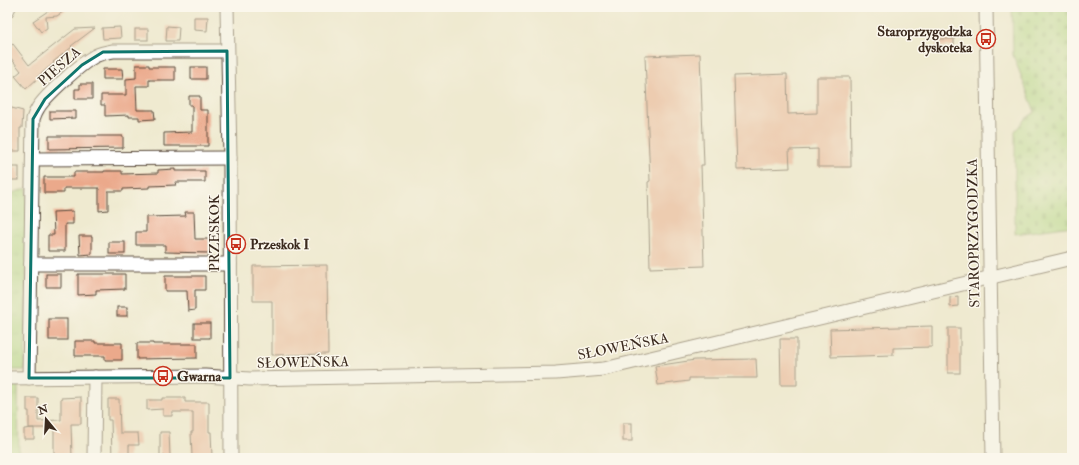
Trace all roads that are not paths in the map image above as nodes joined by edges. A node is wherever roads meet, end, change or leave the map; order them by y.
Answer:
1 (9, 7) edge
2 (227, 7) edge
3 (986, 7) edge
4 (7, 11) edge
5 (227, 51) junction
6 (230, 158) junction
7 (33, 159) junction
8 (1072, 258) edge
9 (31, 264) junction
10 (230, 264) junction
11 (990, 277) junction
12 (96, 377) junction
13 (7, 378) edge
14 (29, 378) junction
15 (230, 378) junction
16 (94, 458) edge
17 (231, 458) edge
18 (993, 458) edge

1 - 4 street
2 - 5 street, PRZESKOK
3 - 11 street, STAROPRZYGODZKA
5 - 6 street, PRZESKOK
5 - 7 street, PIESZA
6 - 7 street
6 - 10 street, PRZESKOK
7 - 9 street, PIESZA
8 - 11 street, SŁOWEŃSKA
9 - 10 street
9 - 14 street, PIESZA
10 - 15 street, PRZESKOK
11 - 15 street, SŁOWEŃSKA
11 - 18 street, STAROPRZYGODZKA
12 - 14 street
12 - 15 street
12 - 16 street
13 - 14 street
15 - 17 street, PRZESKOK

